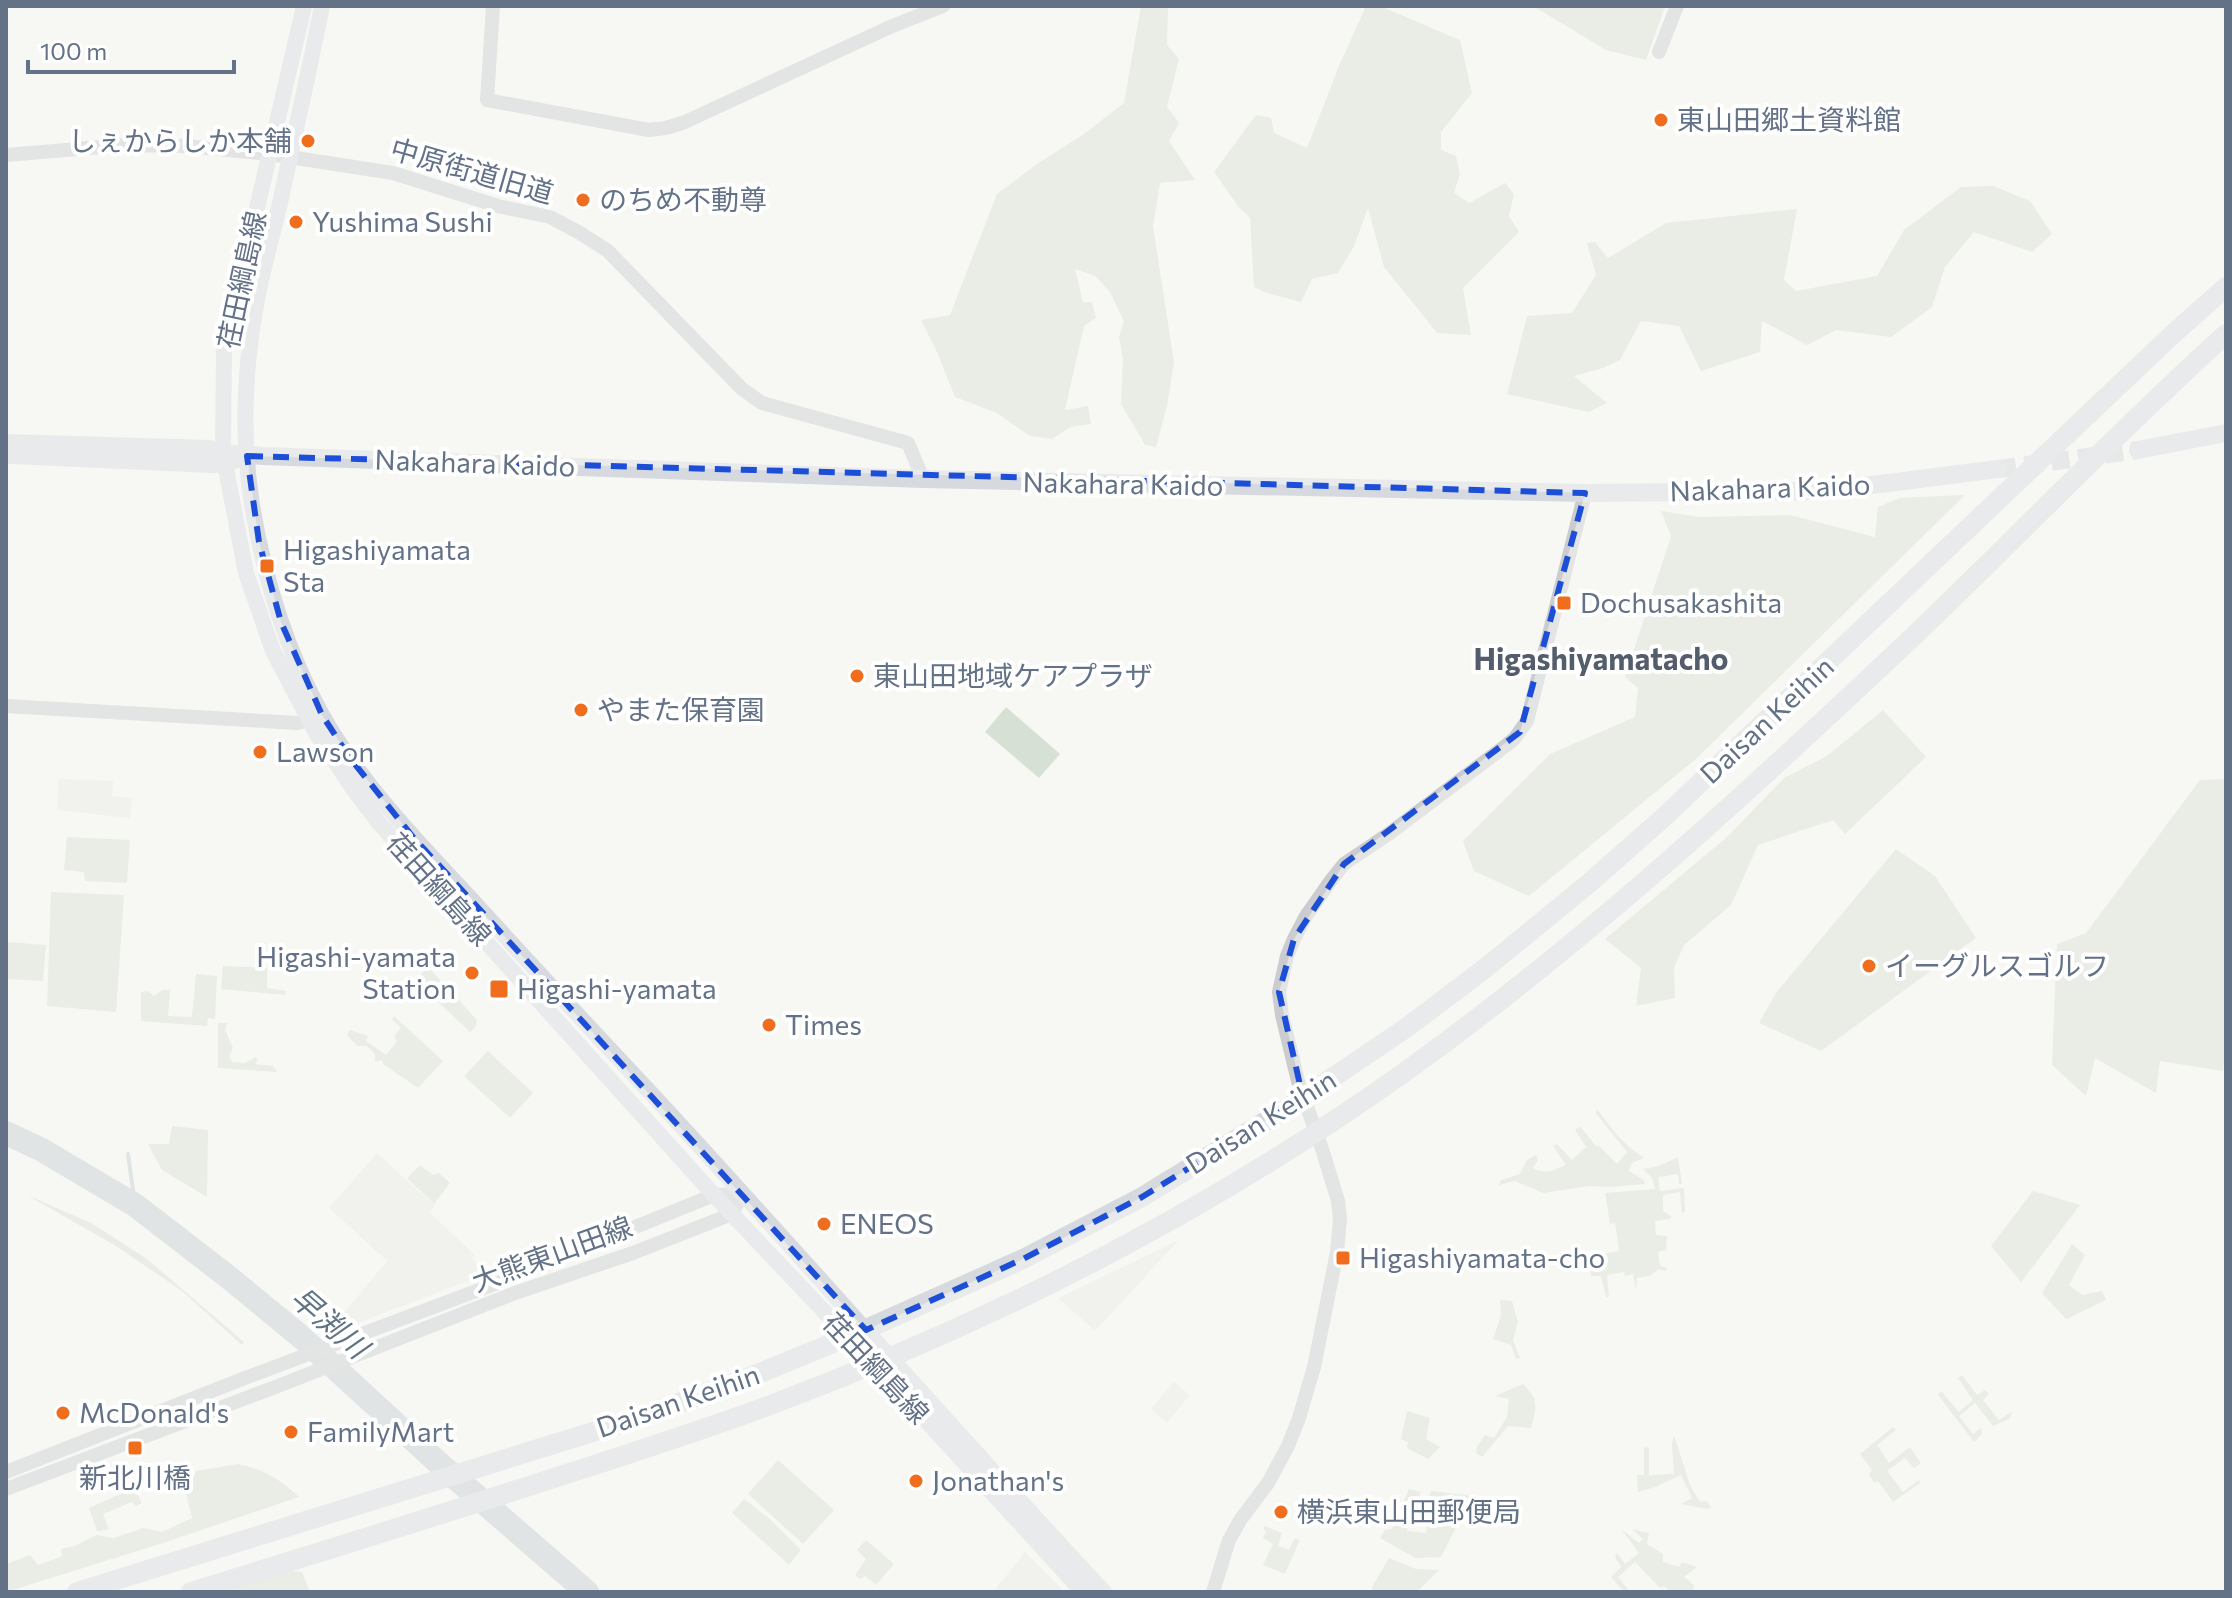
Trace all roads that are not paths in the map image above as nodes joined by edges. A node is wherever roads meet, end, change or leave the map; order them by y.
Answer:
1 (304, 6) edge
2 (322, 6) edge
3 (493, 6) edge
4 (943, 6) edge
5 (1677, 6) edge
6 (1659, 52) dead end
7 (270, 154) junction
8 (6, 155) edge
9 (289, 158) junction
10 (2226, 287) edge
11 (2226, 334) edge
12 (2226, 433) edge
13 (6, 443) edge
14 (2138, 450) tunnel mouth
15 (6, 452) edge
16 (247, 456) junction
17 (224, 458) junction
18 (1998, 469) tunnel mouth
19 (923, 479) junction
20 (1585, 493) junction
21 (6, 706) edge
22 (315, 718) junction
23 (742, 1194) junction
24 (714, 1195) junction
25 (732, 1214) junction
26 (6, 1472) edge
27 (6, 1489) edge
28 (77, 1592) edge
29 (191, 1592) edge
30 (1083, 1592) edge
31 (1104, 1592) edge
32 (1213, 1592) edge

1 - 7 main road, 荏田綱島線
2 - 9 main road, 荏田綱島線
3 - 4 street
5 - 6 street
7 - 8 street, 中原街道旧道
7 - 9 street, 中原街道旧道
7 - 17 main road, 荏田綱島線
9 - 16 main road, 荏田綱島線
9 - 19 street, 中原街道旧道
10 - 28 highway, Daisan Keihin
11 - 29 highway, Daisan Keihin
12 - 14 main road
13 - 17 main road, Nakahara Kaido
15 - 17 main road, Nakahara Kaido
16 - 17 main road, Nakahara Kaido
16 - 19 main road, Nakahara Kaido
16 - 22 main road, 荏田綱島線
17 - 22 main road, 荏田綱島線
18 - 20 main road, Nakahara Kaido
19 - 20 main road, Nakahara Kaido
20 - 32 street
21 - 22 street
22 - 23 main road, 荏田綱島線
22 - 24 main road, 荏田綱島線
23 - 24 street
23 - 25 street
23 - 31 main road, 荏田綱島線
24 - 25 main road, 荏田綱島線
24 - 26 street, 大熊東山田線
25 - 27 street, 大熊東山田線
25 - 30 main road, 荏田綱島線

